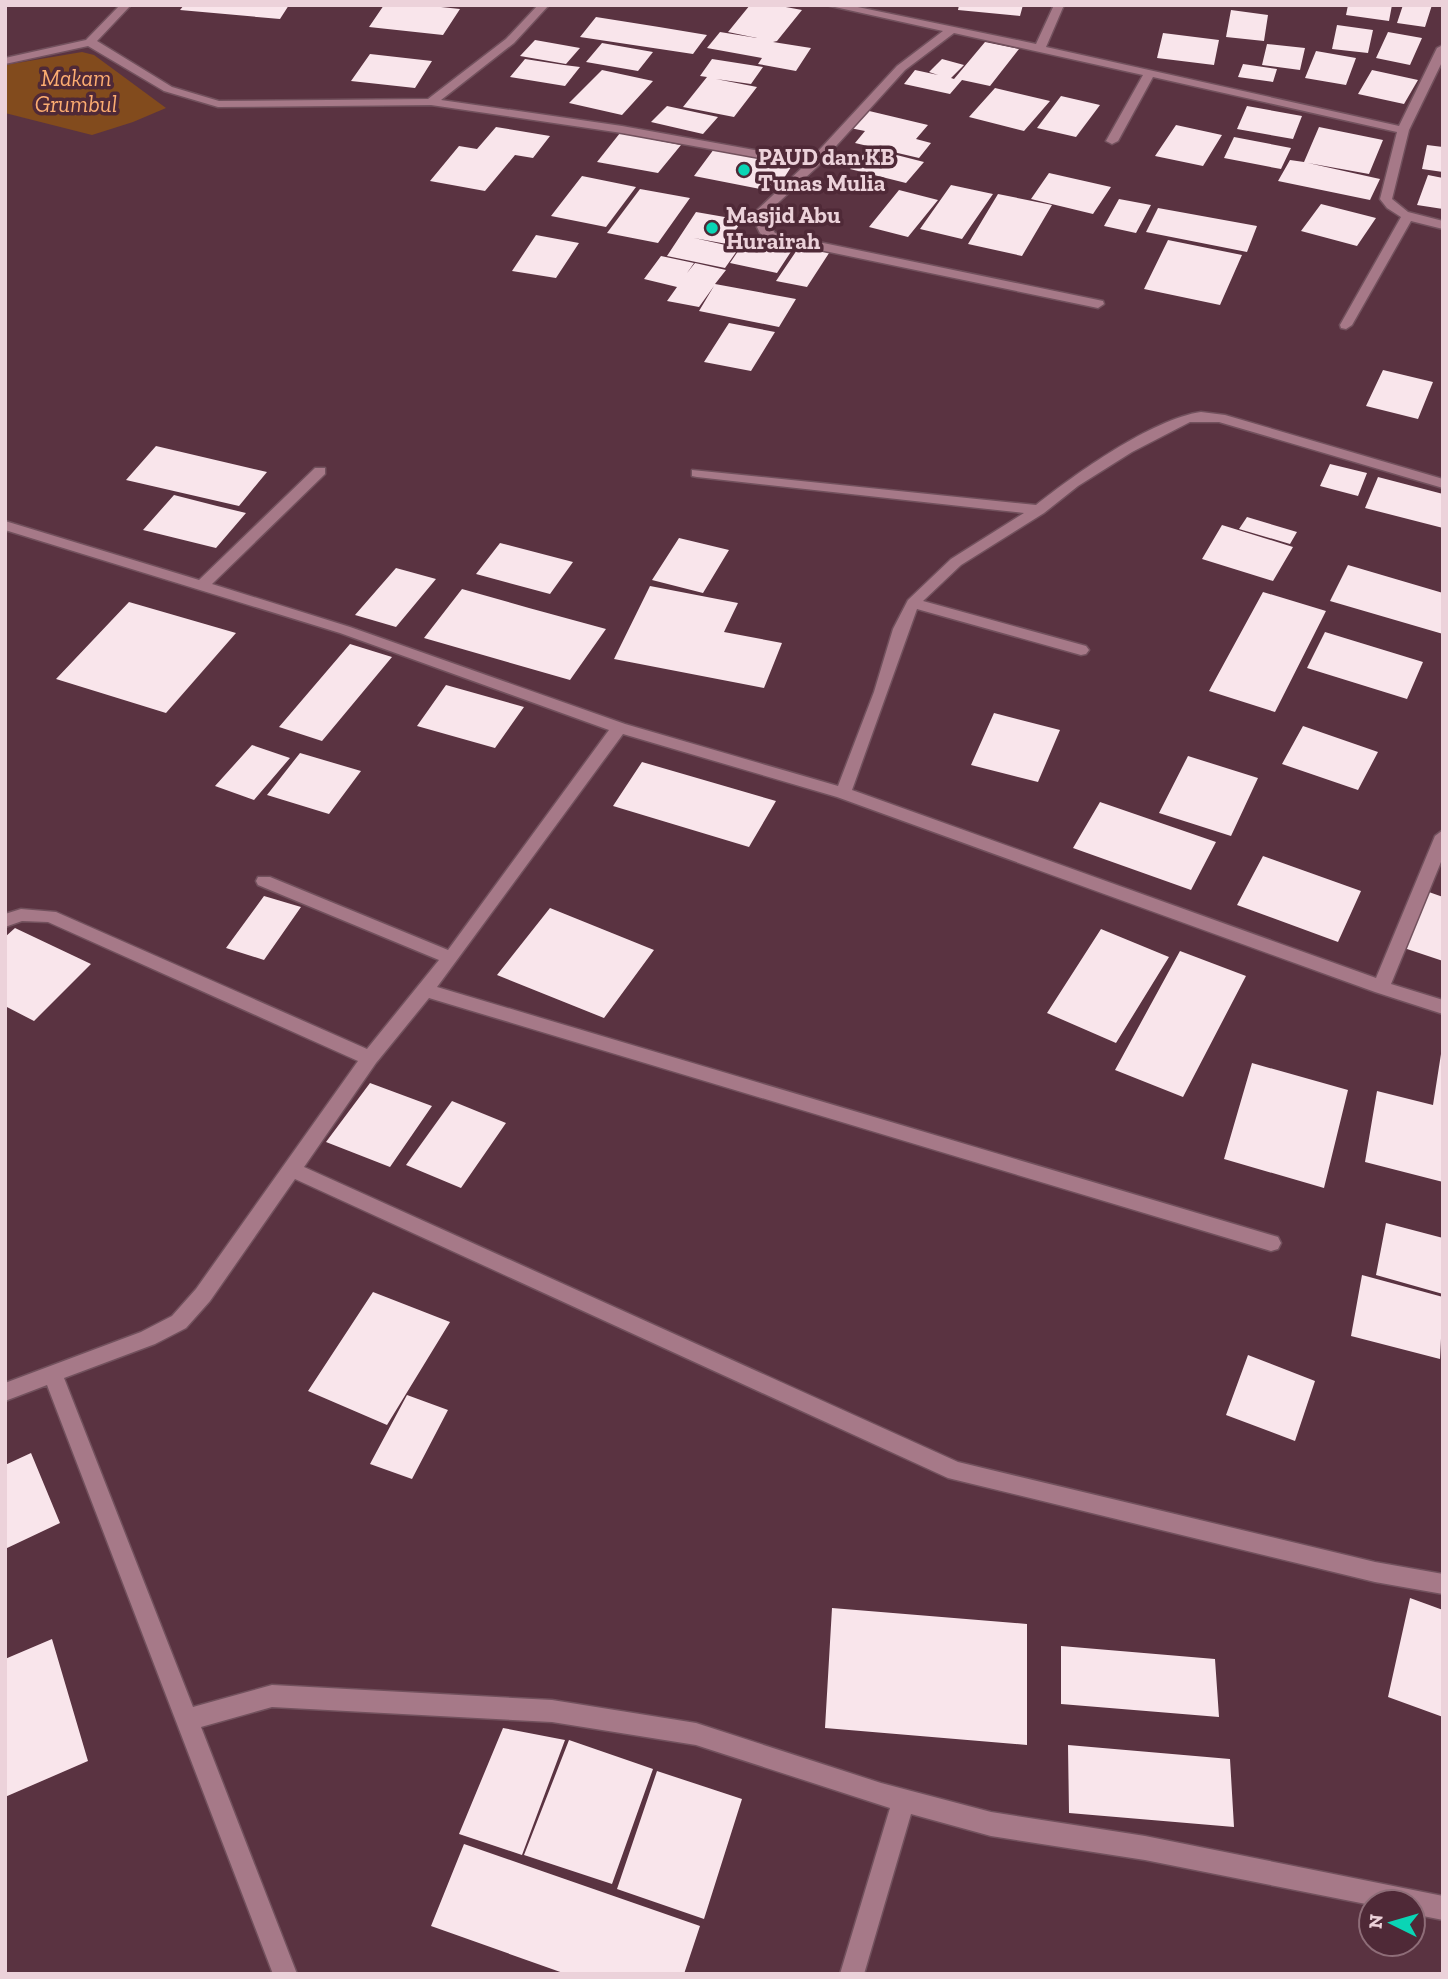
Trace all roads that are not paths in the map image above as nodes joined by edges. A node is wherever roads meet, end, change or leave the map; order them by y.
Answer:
1 (125, 5) edge
2 (544, 5) edge
3 (831, 5) edge
4 (1059, 5) edge
5 (952, 29) junction
6 (90, 42) junction
7 (1443, 48) edge
8 (1039, 49) junction
9 (5, 61) edge
10 (1150, 74) junction
11 (431, 102) junction
12 (1403, 130) junction
13 (1112, 141) dead end
14 (813, 164) junction
15 (1408, 216) junction
16 (1443, 225) edge
17 (1098, 304) dead end
18 (1346, 325) dead end
19 (320, 471) dead end
20 (697, 473) dead end
21 (1443, 484) edge
22 (1039, 510) junction
23 (5, 525) edge
24 (203, 584) junction
25 (913, 603) junction
26 (1081, 650) dead end
27 (619, 728) junction
28 (843, 793) junction
29 (1443, 836) edge
30 (264, 881) dead end
31 (5, 921) edge
32 (451, 958) junction
33 (1381, 987) junction
34 (424, 990) junction
35 (1443, 1007) edge
36 (370, 1058) junction
37 (293, 1170) junction
38 (1271, 1243) dead end
39 (53, 1375) junction
40 (5, 1392) edge
41 (1443, 1584) edge
42 (187, 1720) junction
43 (904, 1800) junction
44 (1432, 1905) edge
45 (285, 1974) edge
46 (852, 1974) edge

1 - 6 street
2 - 11 street
3 - 5 street
4 - 8 street
5 - 8 street
5 - 14 street
6 - 9 street
6 - 11 street
7 - 12 street
8 - 10 street
10 - 12 street
10 - 13 street
11 - 14 street
12 - 15 street
14 - 17 street
15 - 16 street
15 - 18 street
19 - 24 street
20 - 22 street
21 - 22 street
22 - 25 street
23 - 24 street
24 - 27 street
25 - 26 street
25 - 28 street
27 - 28 street
27 - 32 street
28 - 33 street
29 - 33 street
30 - 32 street
31 - 36 street
32 - 34 street
33 - 35 street
34 - 36 street
34 - 38 street
36 - 37 street
37 - 39 street
37 - 41 street
39 - 40 street
39 - 42 street
42 - 43 street
42 - 45 street
43 - 44 street
43 - 46 street

